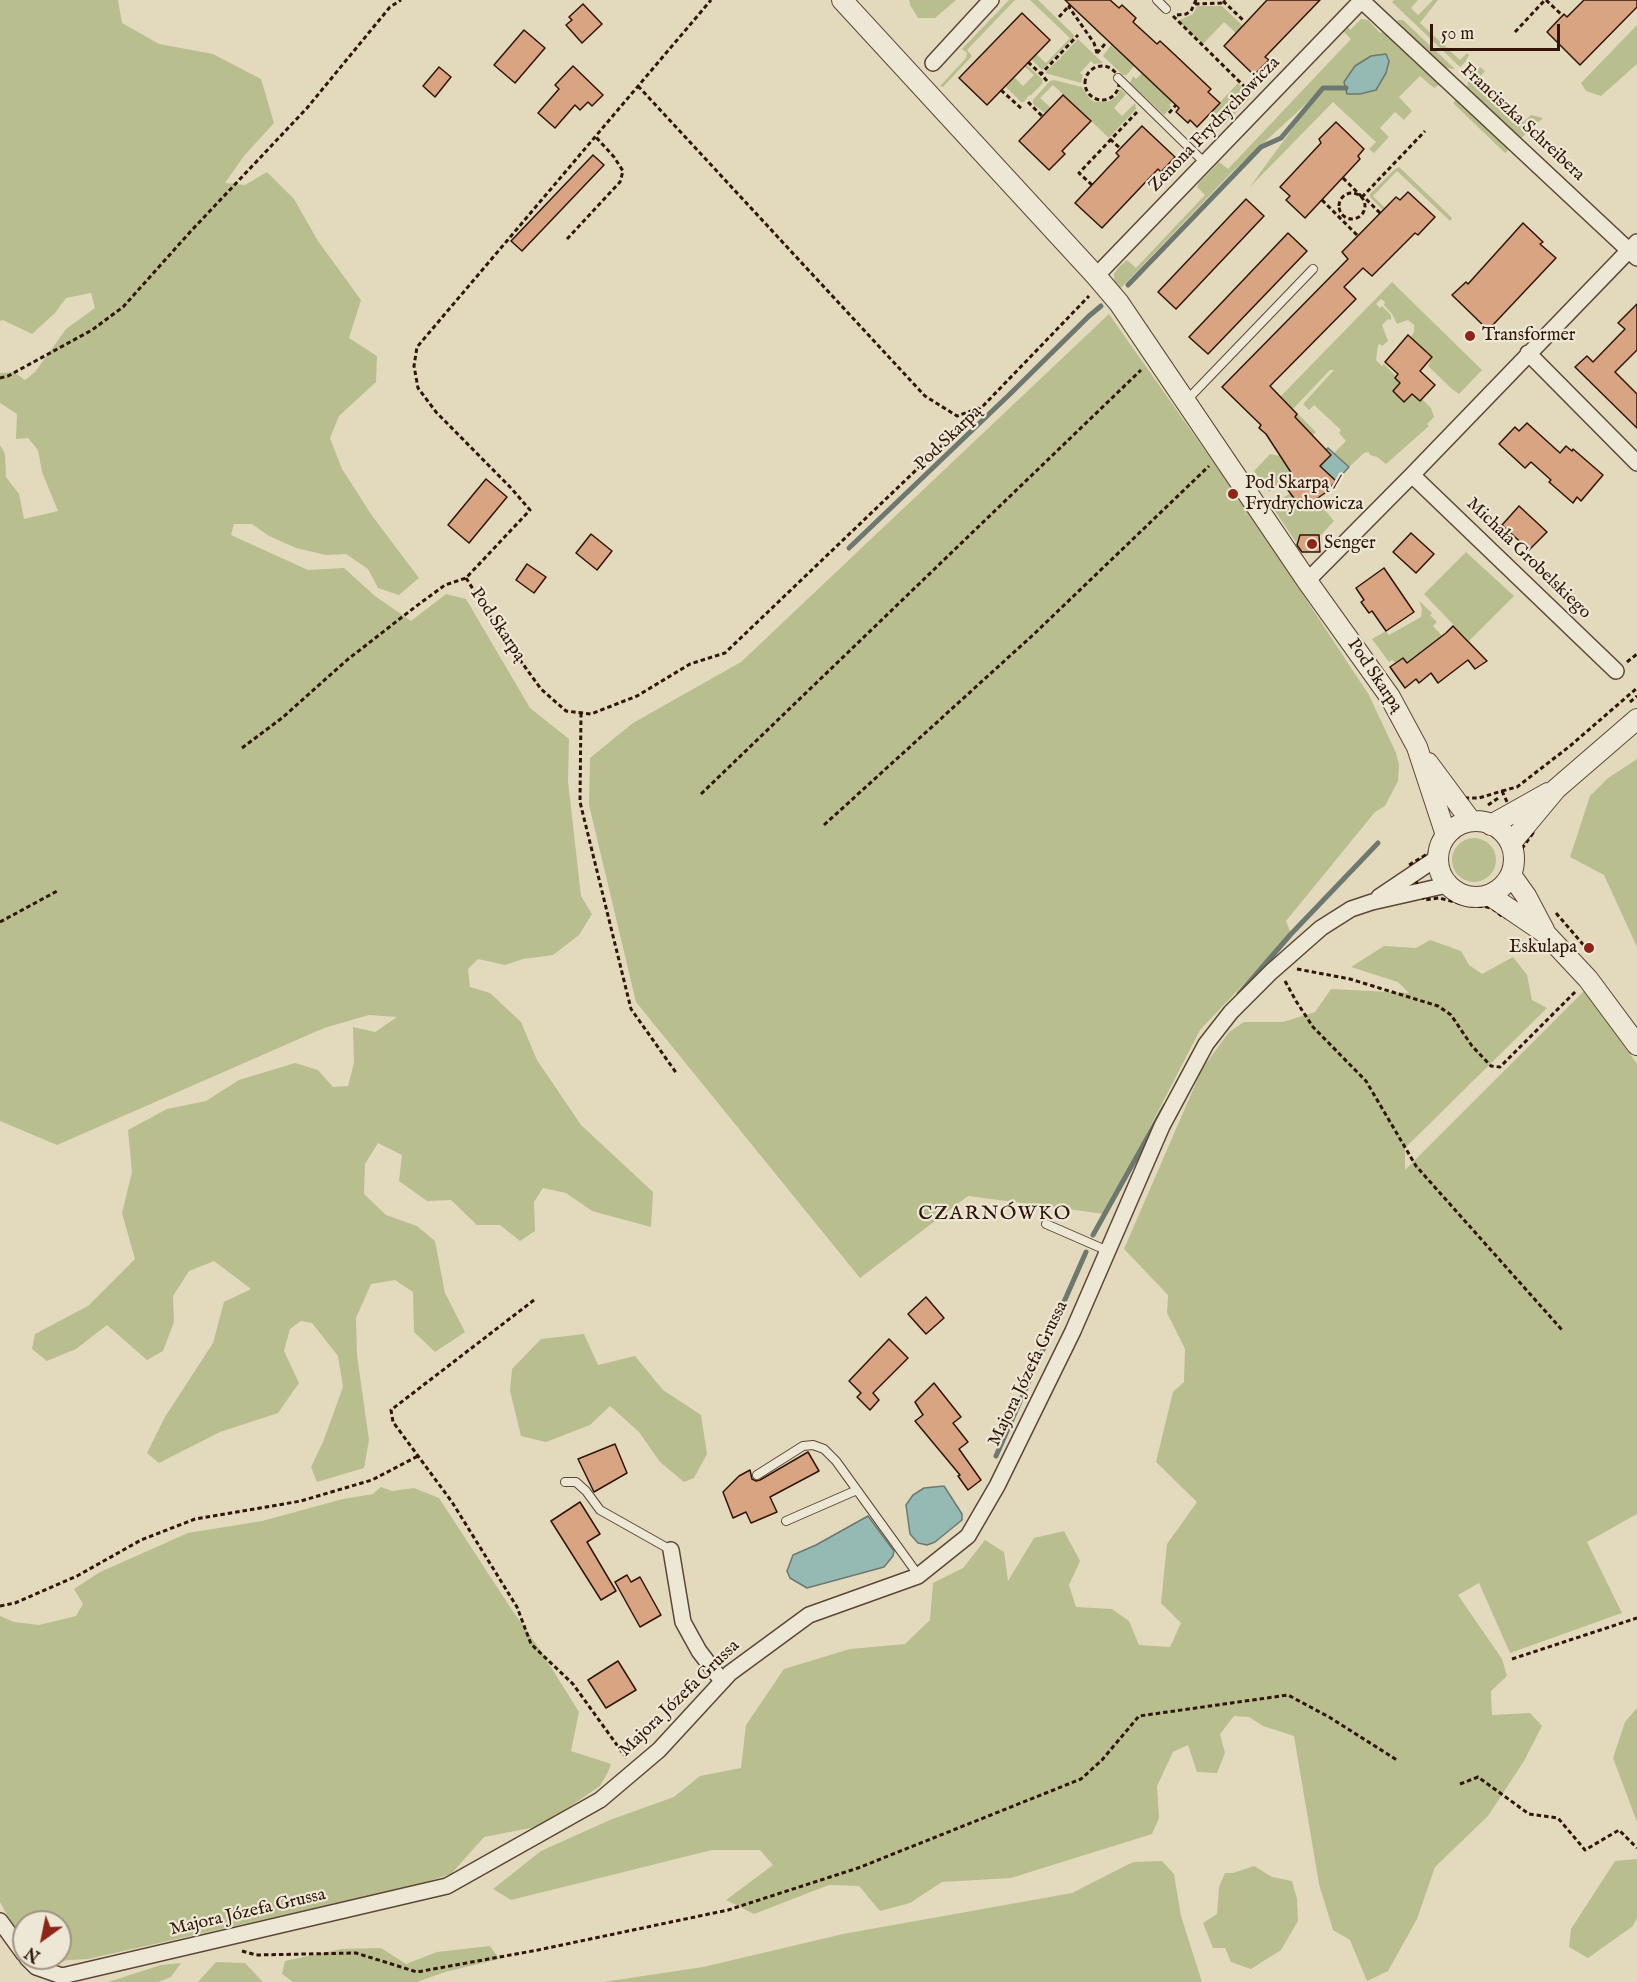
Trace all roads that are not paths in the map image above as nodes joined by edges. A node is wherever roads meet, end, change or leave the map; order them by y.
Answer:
1 (841, 0) edge
2 (991, 0) edge
3 (1157, 0) edge
4 (1362, 0) edge
5 (1168, 11) road end
6 (933, 63) dead end
7 (1118, 78) road end
8 (1205, 163) junction
9 (1634, 250) edge
10 (1313, 269) dead end
11 (1099, 279) junction
12 (1528, 353) junction
13 (1186, 402) junction
14 (1637, 463) edge
15 (1412, 475) junction
16 (1307, 581) junction
17 (1616, 671) dead end
18 (1633, 711) edge
19 (1417, 747) junction
20 (1515, 807) junction
21 (1480, 822) junction
22 (1446, 834) junction
23 (1511, 843) junction
24 (1437, 858) junction
25 (1511, 875) junction
26 (1448, 885) junction
27 (1489, 895) junction
28 (1371, 902) junction
29 (1545, 933) junction
30 (1637, 1045) edge
31 (1046, 1224) dead end
32 (1108, 1251) junction
33 (757, 1475) dead end
34 (565, 1482) dead end
35 (857, 1490) junction
36 (786, 1521) dead end
37 (671, 1550) joint
38 (919, 1576) junction
39 (722, 1682) junction
40 (0, 1921) edge
41 (12, 1938) edge
42 (42, 1970) edge
43 (59, 1979) edge

1 - 11 street, Pod Skarpą
2 - 6 street
3 - 5 lane
4 - 8 street, Zenona Frydrychowicza
4 - 9 street, Franciszka Schreibera
7 - 8 lane
8 - 11 street, Zenona Frydrychowicza
9 - 12 street
10 - 13 lane
11 - 13 street, Pod Skarpą
12 - 14 street
12 - 15 street
13 - 16 street, Pod Skarpą
15 - 16 street
15 - 17 street, Michała Grobelskiego
16 - 19 street, Pod Skarpą
18 - 20 street
19 - 21 street, Pod Skarpą
19 - 22 street, Pod Skarpą
20 - 21 street
20 - 23 street
21 - 22 street
21 - 23 street
22 - 24 street
23 - 25 street
24 - 26 street
24 - 28 street, Majora Józefa Grussa
25 - 27 street
25 - 29 street
26 - 27 street
26 - 28 street, Majora Józefa Grussa
27 - 29 street
28 - 32 street, Majora Józefa Grussa
29 - 30 street
31 - 32 lane
32 - 38 street, Majora Józefa Grussa
33 - 35 lane
34 - 37 lane
35 - 36 lane
35 - 38 lane
37 - 39 street
38 - 39 street, Majora Józefa Grussa
39 - 43 street, Majora Józefa Grussa
40 - 41 street
42 - 43 street, Majora Józefa Grussa

